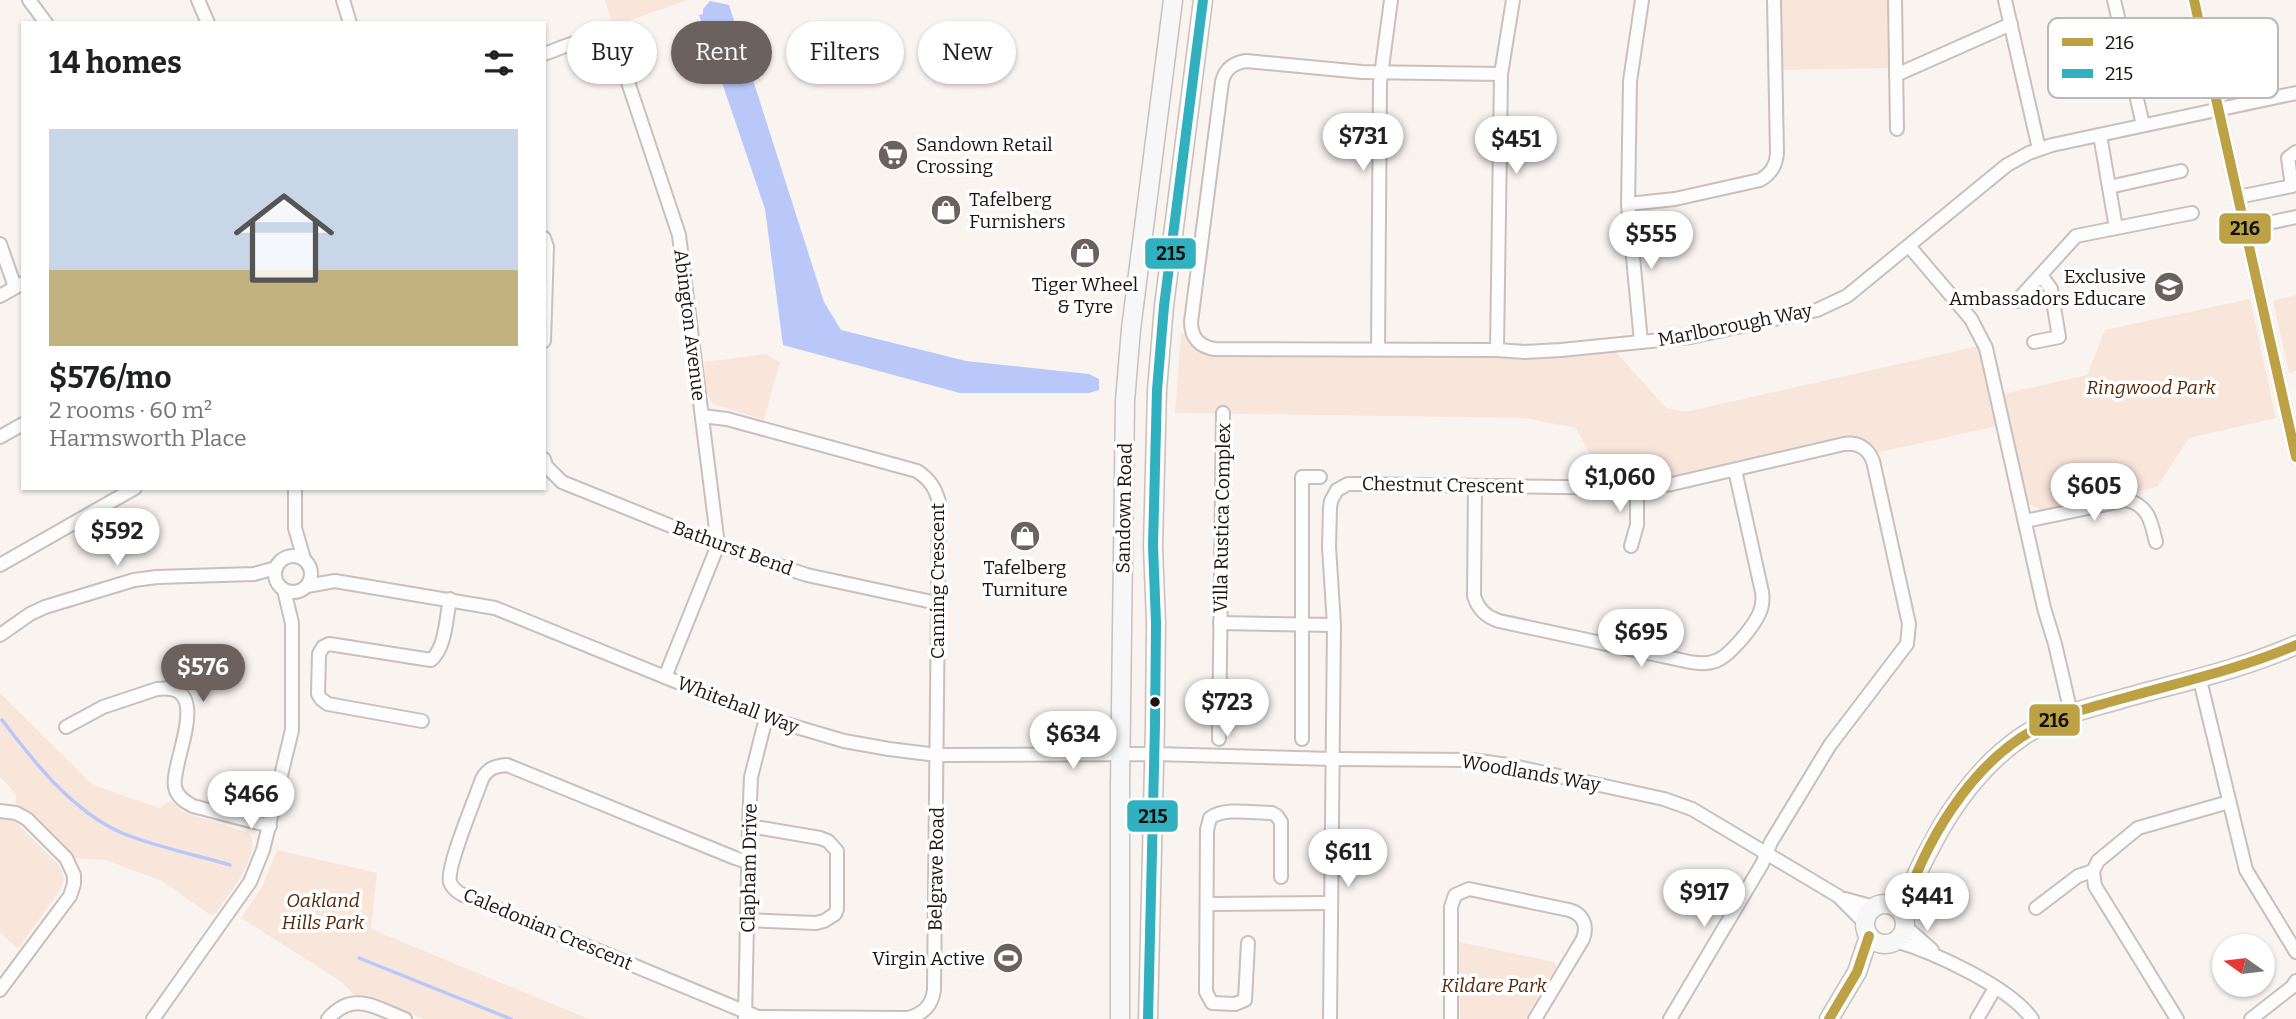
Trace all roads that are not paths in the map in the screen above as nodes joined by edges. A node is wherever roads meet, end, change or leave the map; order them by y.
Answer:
1 (29, 0) edge
2 (198, 0) edge
3 (343, 0) edge
4 (1173, 0) edge
5 (1203, 0) edge
6 (1391, 0) edge
7 (1513, 0) edge
8 (1642, 0) edge
9 (1774, 0) edge
10 (1895, 0) edge
11 (2005, 0) edge
12 (2114, 0) edge
13 (2194, 0) edge
14 (2118, 18) edge
15 (2198, 18) edge
16 (45, 21) edge
17 (207, 21) edge
18 (350, 21) edge
19 (2011, 24) junction
20 (546, 53) edge
21 (1381, 72) junction
22 (1501, 74) junction
23 (1896, 75) junction
24 (2296, 93) edge
25 (2278, 97) edge
26 (2137, 98) edge
27 (2215, 98) edge
28 (2273, 98) edge
29 (2218, 110) junction
30 (2143, 125) junction
31 (1897, 130) dead end
32 (2100, 135) junction
33 (2039, 149) junction
34 (2296, 152) edge
35 (2181, 171) dead end
36 (2292, 186) junction
37 (2109, 187) junction
38 (2238, 197) junction
39 (2296, 199) edge
40 (1628, 204) junction
41 (2192, 213) dead end
42 (2296, 217) edge
43 (2116, 228) junction
44 (2245, 228) junction
45 (0, 244) edge
46 (546, 244) edge
47 (1909, 246) junction
48 (2040, 275) junction
49 (546, 278) edge
50 (19, 285) edge
51 (0, 296) edge
52 (2017, 301) dead end
53 (1641, 342) junction
54 (2034, 342) dead end
55 (1378, 349) junction
56 (1497, 350) junction
57 (1223, 413) dead end
58 (702, 416) junction
59 (21, 425) edge
60 (0, 437) edge
61 (2296, 457) edge
62 (546, 464) edge
63 (1735, 470) junction
64 (1320, 477) dead end
65 (1475, 486) junction
66 (1637, 488) junction
67 (131, 490) edge
68 (295, 490) edge
69 (2025, 521) junction
70 (295, 528) junction
71 (2156, 542) dead end
72 (719, 545) junction
73 (1631, 546) dead end
74 (307, 562) junction
75 (280, 563) junction
76 (0, 565) edge
77 (254, 574) junction
78 (335, 581) junction
79 (280, 586) junction
80 (305, 588) junction
81 (450, 599) junction
82 (937, 603) junction
83 (1220, 622) junction
84 (292, 623) junction
85 (1302, 624) junction
86 (1334, 625) junction
87 (0, 635) edge
88 (2296, 645) edge
89 (2296, 653) edge
90 (2274, 654) junction
91 (2199, 676) junction
92 (665, 677) junction
93 (2071, 713) junction
94 (766, 718) junction
95 (422, 721) dead end
96 (66, 727) dead end
97 (1219, 739) dead end
98 (1302, 740) dead end
99 (1121, 754) junction
100 (1155, 754) junction
101 (937, 755) junction
102 (1333, 759) junction
103 (2229, 802) junction
104 (0, 811) edge
105 (748, 826) junction
106 (270, 827) junction
107 (1767, 853) junction
108 (748, 862) junction
109 (2093, 872) junction
110 (1281, 877) dead end
111 (1331, 903) junction
112 (1207, 904) junction
113 (2036, 908) dead end
114 (747, 920) junction
115 (1885, 924) junction
116 (1248, 943) dead end
117 (2296, 952) edge
118 (2296, 981) edge
119 (1995, 988) junction
120 (0, 990) edge
121 (746, 1015) edge
122 (153, 1019) edge
123 (328, 1019) edge
124 (405, 1019) edge
125 (1120, 1019) edge
126 (1148, 1019) edge
127 (1330, 1019) edge
128 (1451, 1019) edge
129 (1535, 1019) edge
130 (1670, 1019) edge
131 (1829, 1019) edge
132 (1977, 1019) edge
133 (2032, 1019) edge
134 (2177, 1019) edge
135 (2251, 1019) edge

1 - 16 street
2 - 17 street
3 - 18 street
4 - 99 main road, Sandown Road
5 - 100 main road, Sandown Road
6 - 21 street
7 - 22 street
8 - 40 street
9 - 40 street
10 - 23 street
11 - 19 street
12 - 14 street
13 - 15 street
19 - 23 street
19 - 33 street
20 - 58 street, Abington Avenue
21 - 22 street
21 - 55 street
21 - 55 street, Marlborough Way
22 - 56 street
23 - 31 street
24 - 25 street, Marlborough Way
26 - 30 street
27 - 29 street
28 - 29 street, Marlborough Way
29 - 30 street, Marlborough Way
29 - 38 street
30 - 32 street, Marlborough Way
32 - 33 street, Marlborough Way
32 - 37 street
33 - 47 street, Marlborough Way
34 - 36 street
35 - 37 street
36 - 38 street
36 - 39 street
37 - 43 street
38 - 44 street
40 - 53 street
41 - 43 street
42 - 44 street
43 - 48 street
44 - 61 street
45 - 50 street
46 - 49 street
47 - 53 street, Marlborough Way
47 - 69 street
48 - 52 street
48 - 54 street
50 - 51 street
53 - 56 street, Marlborough Way
55 - 56 street, Marlborough Way
57 - 83 street, Villa Rustica Complex
58 - 72 street, Abington Avenue
58 - 82 street, Canning Crescent
59 - 60 street
62 - 72 street, Bathurst Bend
63 - 65 street
63 - 66 street, Chestnut Crescent
63 - 107 street, Chestnut Crescent
64 - 85 street
65 - 66 street, Chestnut Crescent
65 - 86 street, Chestnut Crescent
66 - 73 street
67 - 76 street
68 - 70 street
69 - 71 street
69 - 93 street
70 - 74 street
70 - 75 street
72 - 82 street, Bathurst Bend
72 - 92 street, Abington Avenue
74 - 75 street
74 - 78 street, Whitehall Way
74 - 80 street
75 - 77 street
75 - 79 street
77 - 79 street
77 - 87 street
78 - 80 street, Whitehall Way
78 - 81 street, Whitehall Way
79 - 80 street
79 - 84 street
80 - 84 street
81 - 92 street, Whitehall Way
81 - 95 street
82 - 101 street, Canning Crescent
83 - 85 street, Villa Rustica Complex
83 - 97 street, Villa Rustica Complex
84 - 106 street
85 - 86 street, Villa Rustica Complex
85 - 98 street
86 - 102 street, Chestnut Crescent
88 - 90 main road
89 - 90 main road
90 - 91 main road
91 - 93 main road
91 - 103 street
92 - 94 street, Whitehall Way
93 - 115 main road
94 - 101 street, Whitehall Way
94 - 105 street, Clapham Drive
96 - 106 street
99 - 100 street, Whitehall Way
99 - 101 street, Whitehall Way
99 - 125 main road, Sandown Road
100 - 102 street, Woodlands Way
100 - 126 main road, Sandown Road
101 - 121 street, Belgrave Road
102 - 107 street, Woodlands Way
102 - 111 street, Chestnut Crescent
103 - 109 street
103 - 117 street
104 - 120 street
105 - 108 street, Clapham Drive
105 - 114 street
106 - 122 street
107 - 115 street, Woodlands Way
107 - 130 street
108 - 114 street, Clapham Drive
108 - 121 street, Caledonian Crescent
109 - 113 street
109 - 134 street
110 - 112 street
111 - 112 street
111 - 127 street, Chestnut Crescent
112 - 116 street
114 - 121 street, Clapham Drive
115 - 119 street, Woodlands Way
115 - 131 main road
118 - 135 street
119 - 132 street
119 - 133 street, Woodlands Way
123 - 124 street
128 - 129 street

